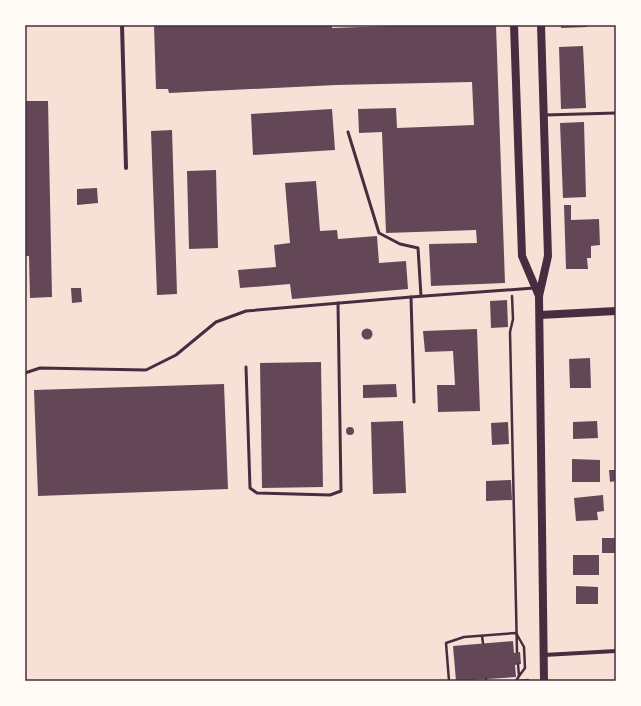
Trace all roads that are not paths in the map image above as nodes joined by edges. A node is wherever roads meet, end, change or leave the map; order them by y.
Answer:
1 (122, 25) edge
2 (514, 25) edge
3 (541, 25) edge
4 (616, 113) edge
5 (543, 115) junction
6 (348, 132) dead end
7 (126, 168) dead end
8 (538, 292) junction
9 (411, 296) junction
10 (421, 296) junction
11 (338, 303) junction
12 (616, 311) edge
13 (540, 315) junction
14 (246, 367) dead end
15 (25, 373) edge
16 (414, 402) dead end
17 (616, 651) edge
18 (544, 655) junction
19 (544, 681) edge

1 - 7 street
2 - 8 main road
3 - 5 main road
4 - 5 lane
5 - 8 main road
6 - 10 lane
8 - 10 lane
8 - 13 main road
9 - 10 lane
9 - 11 lane
9 - 16 lane
11 - 14 lane
11 - 15 lane
12 - 13 main road
13 - 18 main road
17 - 18 street
18 - 19 main road

